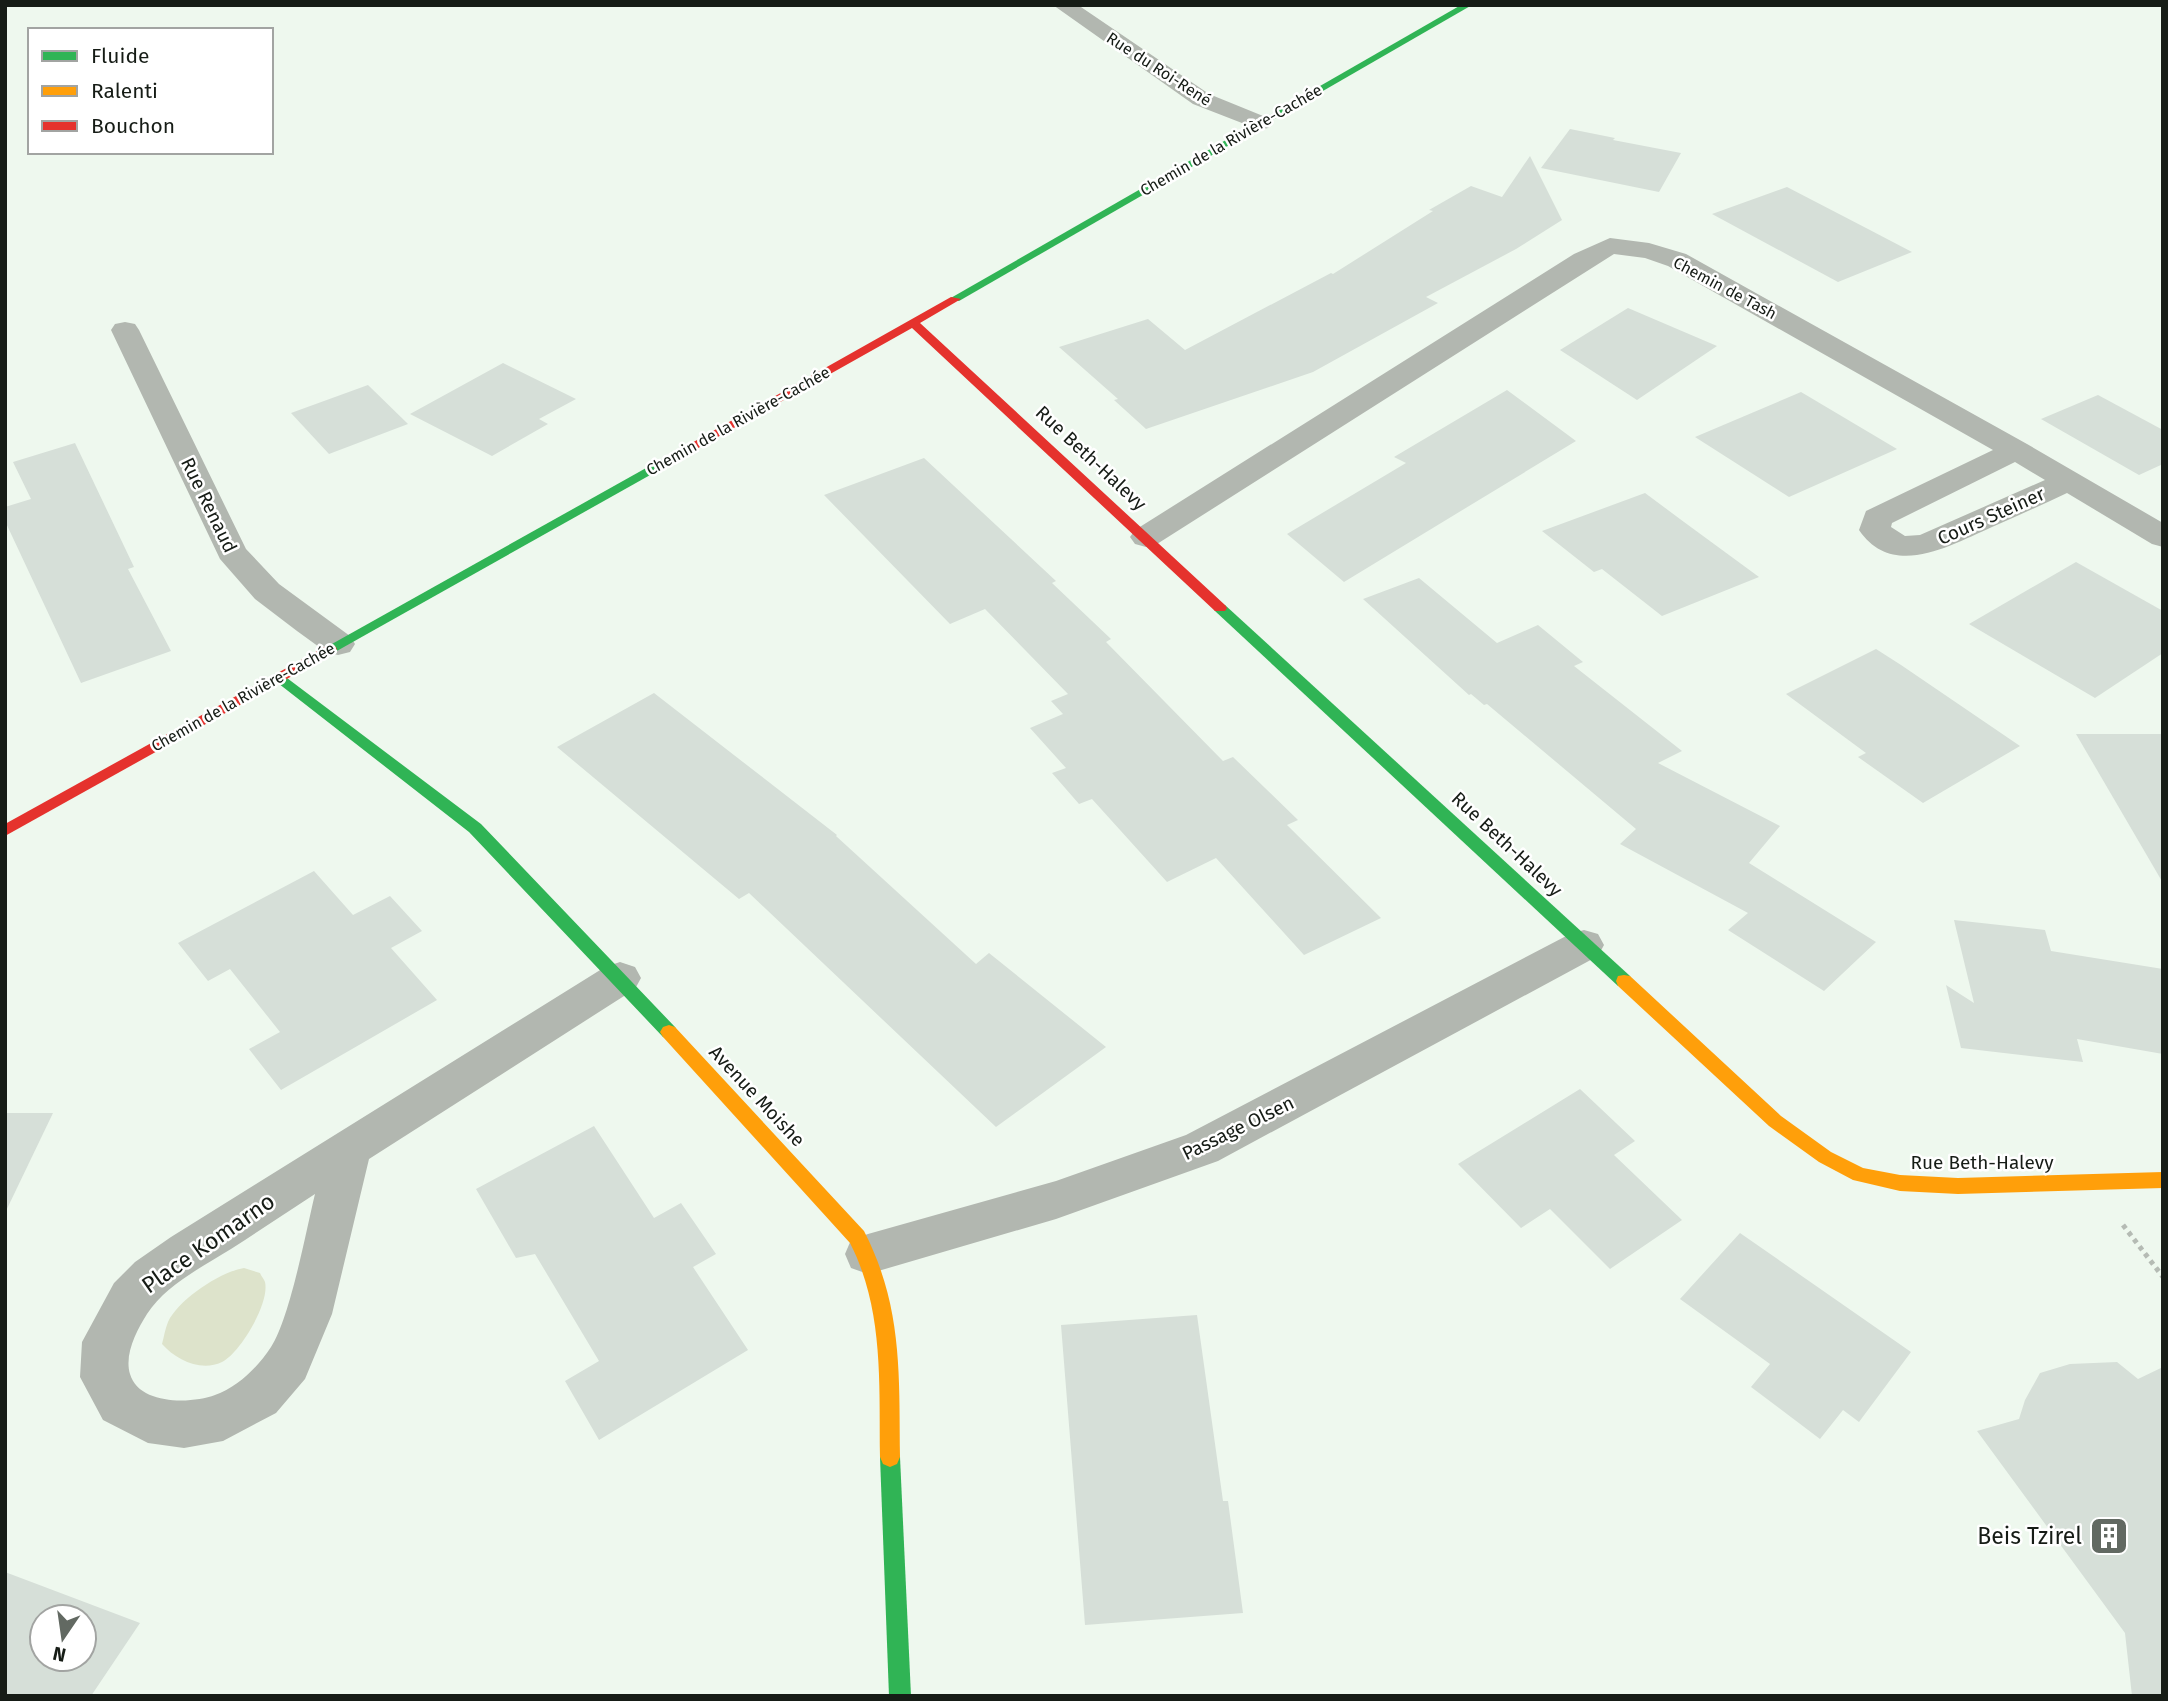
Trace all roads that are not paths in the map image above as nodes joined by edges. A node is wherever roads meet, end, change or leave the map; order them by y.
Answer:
1 (1063, 5) edge
2 (1468, 5) edge
3 (1260, 123) junction
4 (913, 323) junction
5 (125, 330) dead end
6 (2016, 450) junction
7 (2068, 481) junction
8 (1146, 537) junction
9 (2163, 537) edge
10 (338, 643) junction
11 (279, 677) junction
12 (5, 831) edge
13 (1584, 945) junction
14 (620, 978) junction
15 (349, 1149) junction
16 (2163, 1180) edge
17 (868, 1254) junction
18 (900, 1696) edge

1 - 3 street, Rue du Roi-René
2 - 3 street, Chemin de la Rivière-Cachée
3 - 4 street, Chemin de la Rivière-Cachée
4 - 8 street, Rue Beth-Halevy
4 - 10 street, Chemin de la Rivière-Cachée
5 - 10 street, Rue Renaud
6 - 7 street, Chemin de Tash
6 - 7 street, Cours Steiner
6 - 8 street, Chemin de Tash
7 - 9 street, Chemin de Tash
8 - 13 street, Rue Beth-Halevy
10 - 11 street, Chemin de la Rivière-Cachée
11 - 12 street, Chemin de la Rivière-Cachée
11 - 14 street, Avenue Moishe
13 - 16 street, Rue Beth-Halevy
13 - 17 street, Passage Olsen
14 - 15 street, Place Komarno
14 - 17 street, Avenue Moishe
15 - 15 street, Place Komarno
17 - 18 street, Avenue Moishe

